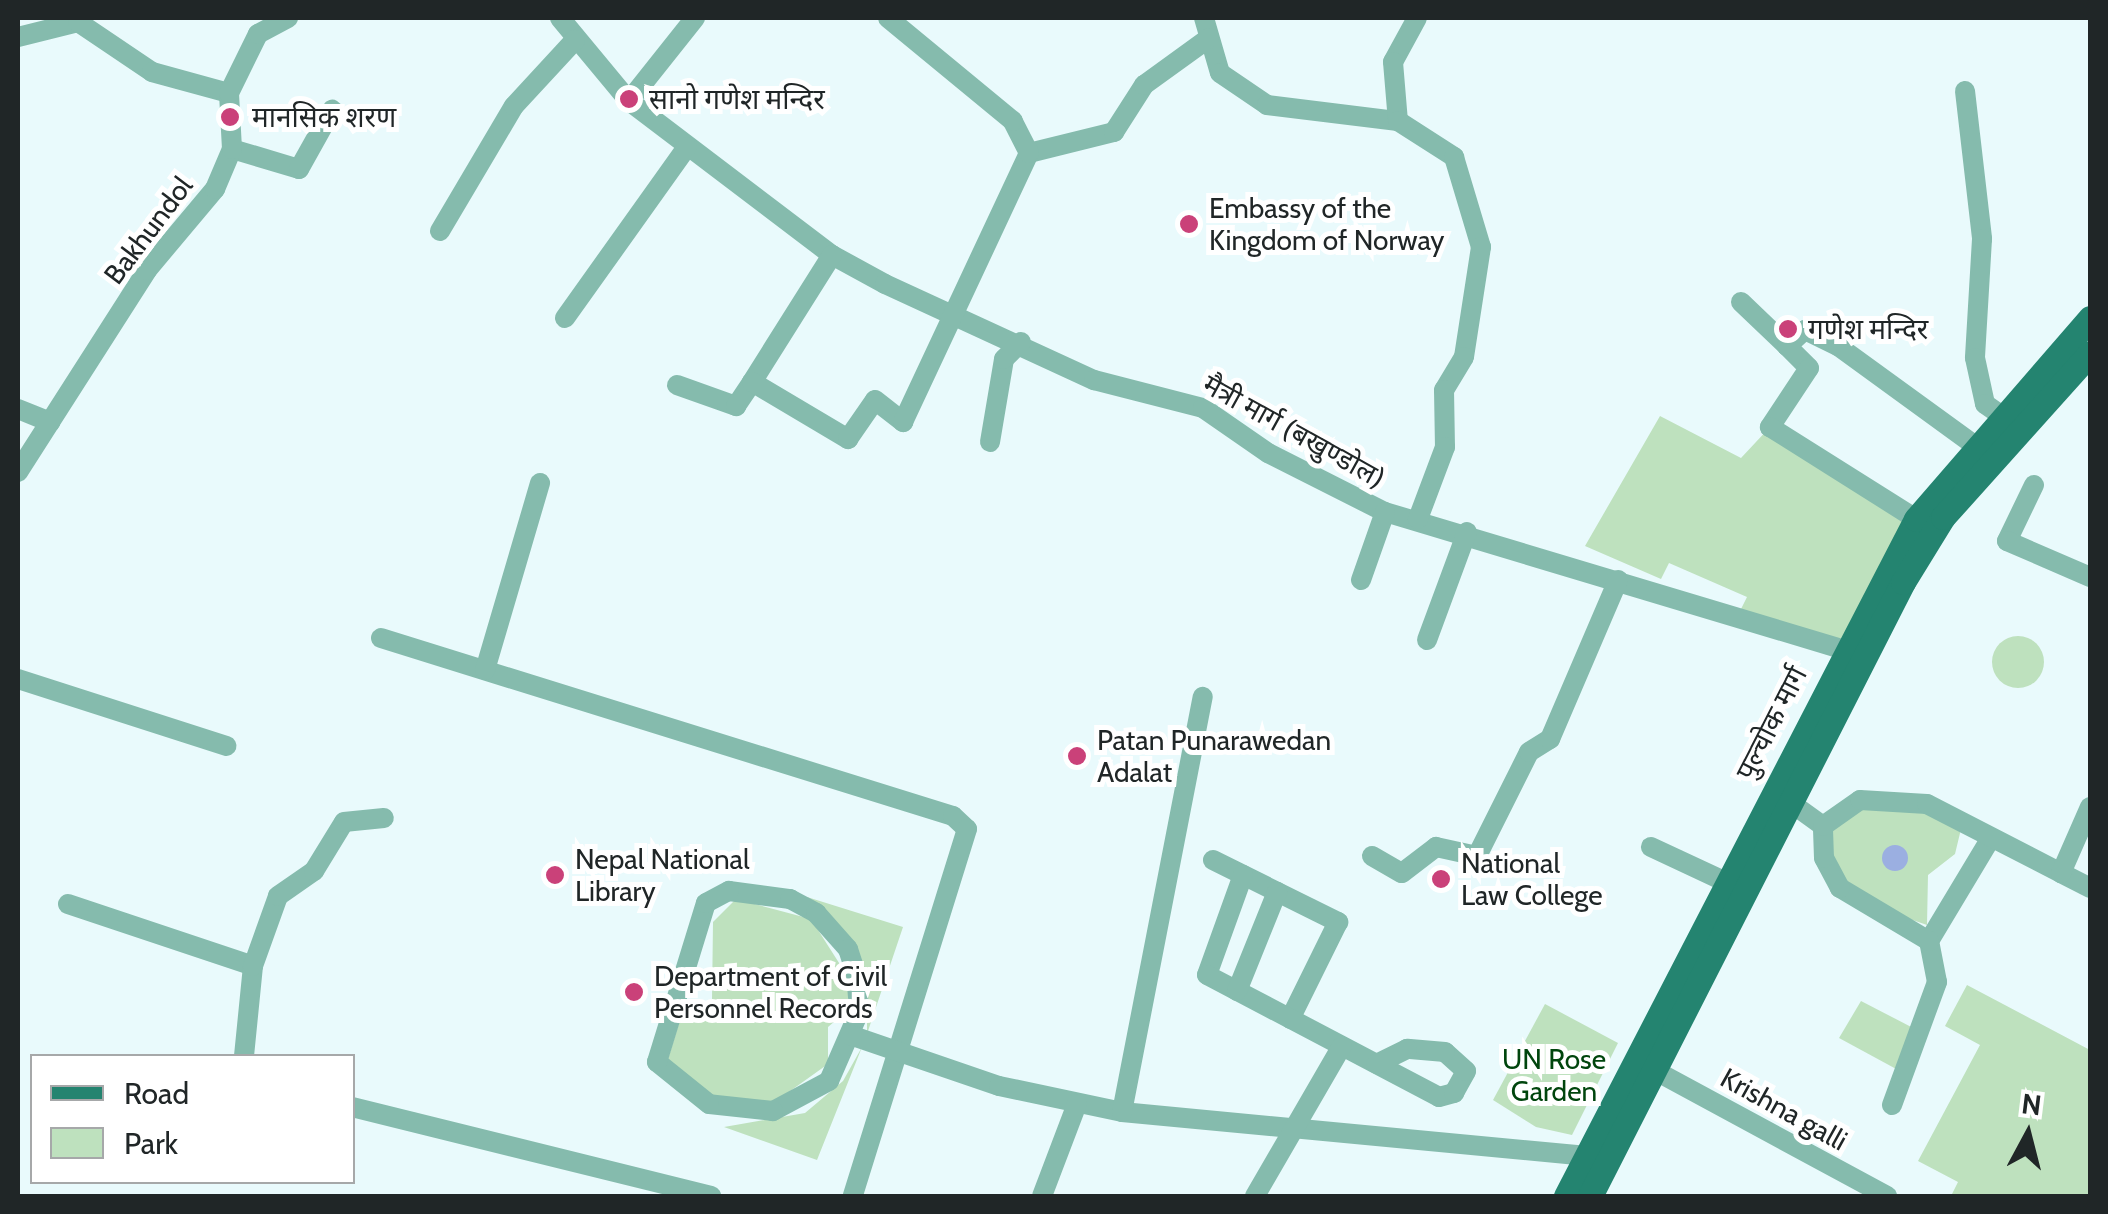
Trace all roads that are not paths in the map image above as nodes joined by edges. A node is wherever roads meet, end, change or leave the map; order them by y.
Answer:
1 (288, 18) edge
2 (560, 18) edge
3 (695, 18) edge
4 (888, 18) edge
5 (1417, 18) edge
6 (70, 20) edge
7 (1206, 28) edge
8 (18, 37) edge
9 (575, 40) junction
10 (1965, 91) dead end
11 (229, 93) junction
12 (628, 101) junction
13 (332, 110) dead end
14 (1398, 121) junction
15 (687, 147) junction
16 (232, 149) junction
17 (1029, 153) junction
18 (440, 231) dead end
19 (832, 255) junction
20 (1741, 302) dead end
21 (954, 313) junction
22 (565, 318) dead end
23 (2090, 320) edge
24 (1021, 342) junction
25 (1787, 346) junction
26 (2090, 353) edge
27 (752, 382) junction
28 (677, 385) dead end
29 (18, 408) edge
30 (2005, 418) junction
31 (50, 422) junction
32 (990, 442) dead end
33 (1977, 447) junction
34 (18, 472) edge
35 (540, 483) dead end
36 (2034, 485) dead end
37 (1386, 512) junction
38 (1916, 518) junction
39 (1418, 520) junction
40 (1467, 532) junction
41 (2090, 578) edge
42 (1361, 580) dead end
43 (1618, 580) junction
44 (381, 638) dead end
45 (1427, 640) dead end
46 (1853, 652) junction
47 (485, 670) junction
48 (18, 680) edge
49 (1203, 697) dead end
50 (227, 746) dead end
51 (1787, 800) junction
52 (2090, 808) edge
53 (384, 818) dead end
54 (1823, 826) junction
55 (1990, 838) junction
56 (1651, 847) dead end
57 (1372, 856) dead end
58 (1213, 860) dead end
59 (2062, 873) junction
60 (1244, 875) junction
61 (1726, 882) junction
62 (2090, 888) edge
63 (1278, 892) junction
64 (68, 904) dead end
65 (1929, 941) junction
66 (253, 966) junction
67 (1237, 991) junction
68 (1290, 1019) junction
69 (850, 1035) junction
70 (1342, 1046) junction
71 (901, 1052) junction
72 (244, 1054) edge
73 (1376, 1064) dead end
74 (1654, 1070) junction
75 (1077, 1104) junction
76 (1892, 1105) dead end
77 (355, 1108) edge
78 (1122, 1112) junction
79 (1297, 1128) junction
80 (1598, 1157) junction
81 (712, 1196) edge
82 (853, 1196) edge
83 (1042, 1196) edge
84 (1255, 1196) edge
85 (1566, 1196) edge
86 (1590, 1196) edge
87 (1888, 1196) edge

1 - 11 street, Bakhundol
2 - 9 street, मैत्री मार्ग (बखुण्डोल)
3 - 12 street
4 - 17 street
5 - 14 street
6 - 8 street
6 - 11 street
7 - 14 street
7 - 17 street
9 - 12 street, मैत्री मार्ग (बखुण्डोल)
9 - 18 street
10 - 30 street
11 - 16 street, Bakhundol
12 - 15 street, मैत्री मार्ग (बखुण्डोल)
13 - 16 street
14 - 39 street
15 - 19 street, मैत्री मार्ग (बखुण्डोल)
15 - 22 street
16 - 31 street, Bakhundol
17 - 21 street
19 - 21 street, मैत्री मार्ग (बखुण्डोल)
19 - 27 street
20 - 25 street
21 - 24 street, मैत्री मार्ग (बखुण्डोल)
21 - 27 street
23 - 30 main road, पुल्चोक मार्ग
24 - 32 street
24 - 37 street, मैत्री मार्ग (बखुण्डोल)
25 - 33 street
25 - 38 street
26 - 46 main road, पुल्चोक मार्ग
27 - 28 street
29 - 31 street
30 - 33 main road, पुल्चोक मार्ग
31 - 34 street, Bakhundol
33 - 38 main road, पुल्चोक मार्ग
35 - 47 street
36 - 41 street
37 - 39 street, मैत्री मार्ग (बखुण्डोल)
37 - 42 street
38 - 46 main road, पुल्चोक मार्ग
39 - 40 street, मैत्री मार्ग (बखुण्डोल)
40 - 43 street, मैत्री मार्ग (बखुण्डोल)
40 - 45 street
43 - 46 street, मैत्री मार्ग (बखुण्डोल)
43 - 57 street
44 - 47 street
46 - 51 main road, पुल्चोक मार्ग
46 - 61 main road, पुल्चोक मार्ग
47 - 71 street
48 - 50 street
49 - 78 street
51 - 54 street
51 - 74 main road, पुल्चोक मार्ग
52 - 59 street
53 - 66 street
54 - 55 street
54 - 65 street
55 - 59 street
55 - 65 street
56 - 61 street
58 - 60 street
59 - 62 street
60 - 63 street
60 - 67 street
61 - 80 main road, पुल्चोक मार्ग
63 - 67 street
63 - 68 street
64 - 66 street
65 - 76 street
66 - 72 street
67 - 68 street
68 - 70 street
69 - 69 street
69 - 71 street
70 - 73 street
70 - 79 street
71 - 75 street
71 - 82 street
74 - 80 main road, पुल्चोक मार्ग
74 - 87 street, Krishna galli
75 - 78 street
75 - 83 street
77 - 81 street
78 - 79 street
79 - 80 street
79 - 84 street
80 - 85 main road, पुल्चोक मार्ग
80 - 86 main road, पुल्चोक मार्ग

